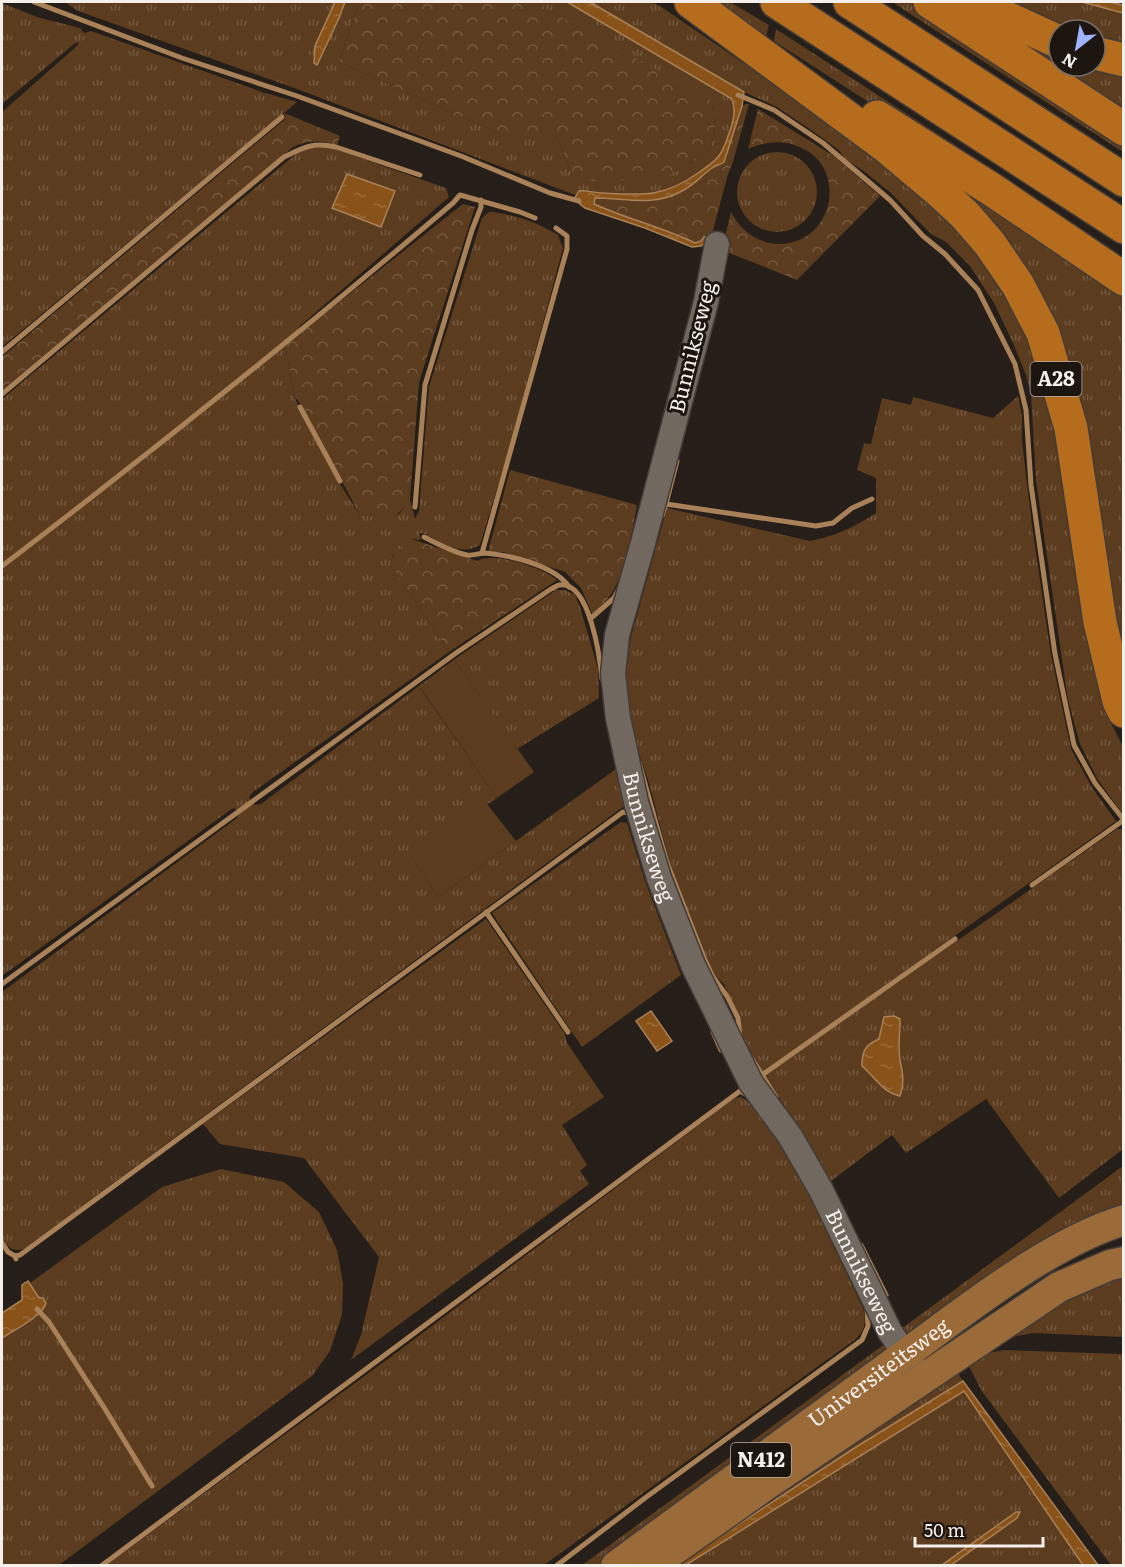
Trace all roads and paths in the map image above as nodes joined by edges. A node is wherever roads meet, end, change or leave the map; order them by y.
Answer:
1 (691, 2) edge
2 (696, 2) edge
3 (777, 2) edge
4 (850, 2) edge
5 (930, 2) edge
6 (972, 2) edge
7 (1047, 36) edge
8 (1107, 56) edge
9 (1124, 60) edge
10 (1124, 129) edge
11 (1124, 180) edge
12 (1124, 227) edge
13 (717, 244) dead end
14 (1124, 279) edge
15 (1124, 711) edge
16 (1124, 1220) edge
17 (1124, 1262) edge
18 (906, 1354) junction
19 (923, 1379) junction
20 (616, 1566) edge
21 (651, 1566) edge

1 - 15 highway, A28
2 - 14 highway
3 - 12 highway
4 - 11 highway
5 - 10 highway
6 - 7 highway
8 - 9 highway
13 - 18 street, Bunnikseweg
16 - 18 main road, Universiteitsweg / N412
17 - 19 main road, Universiteitsweg / N412
18 - 19 street, Bunnikseweg
18 - 20 main road, Universiteitsweg / N412
19 - 21 main road, Universiteitsweg / N412

